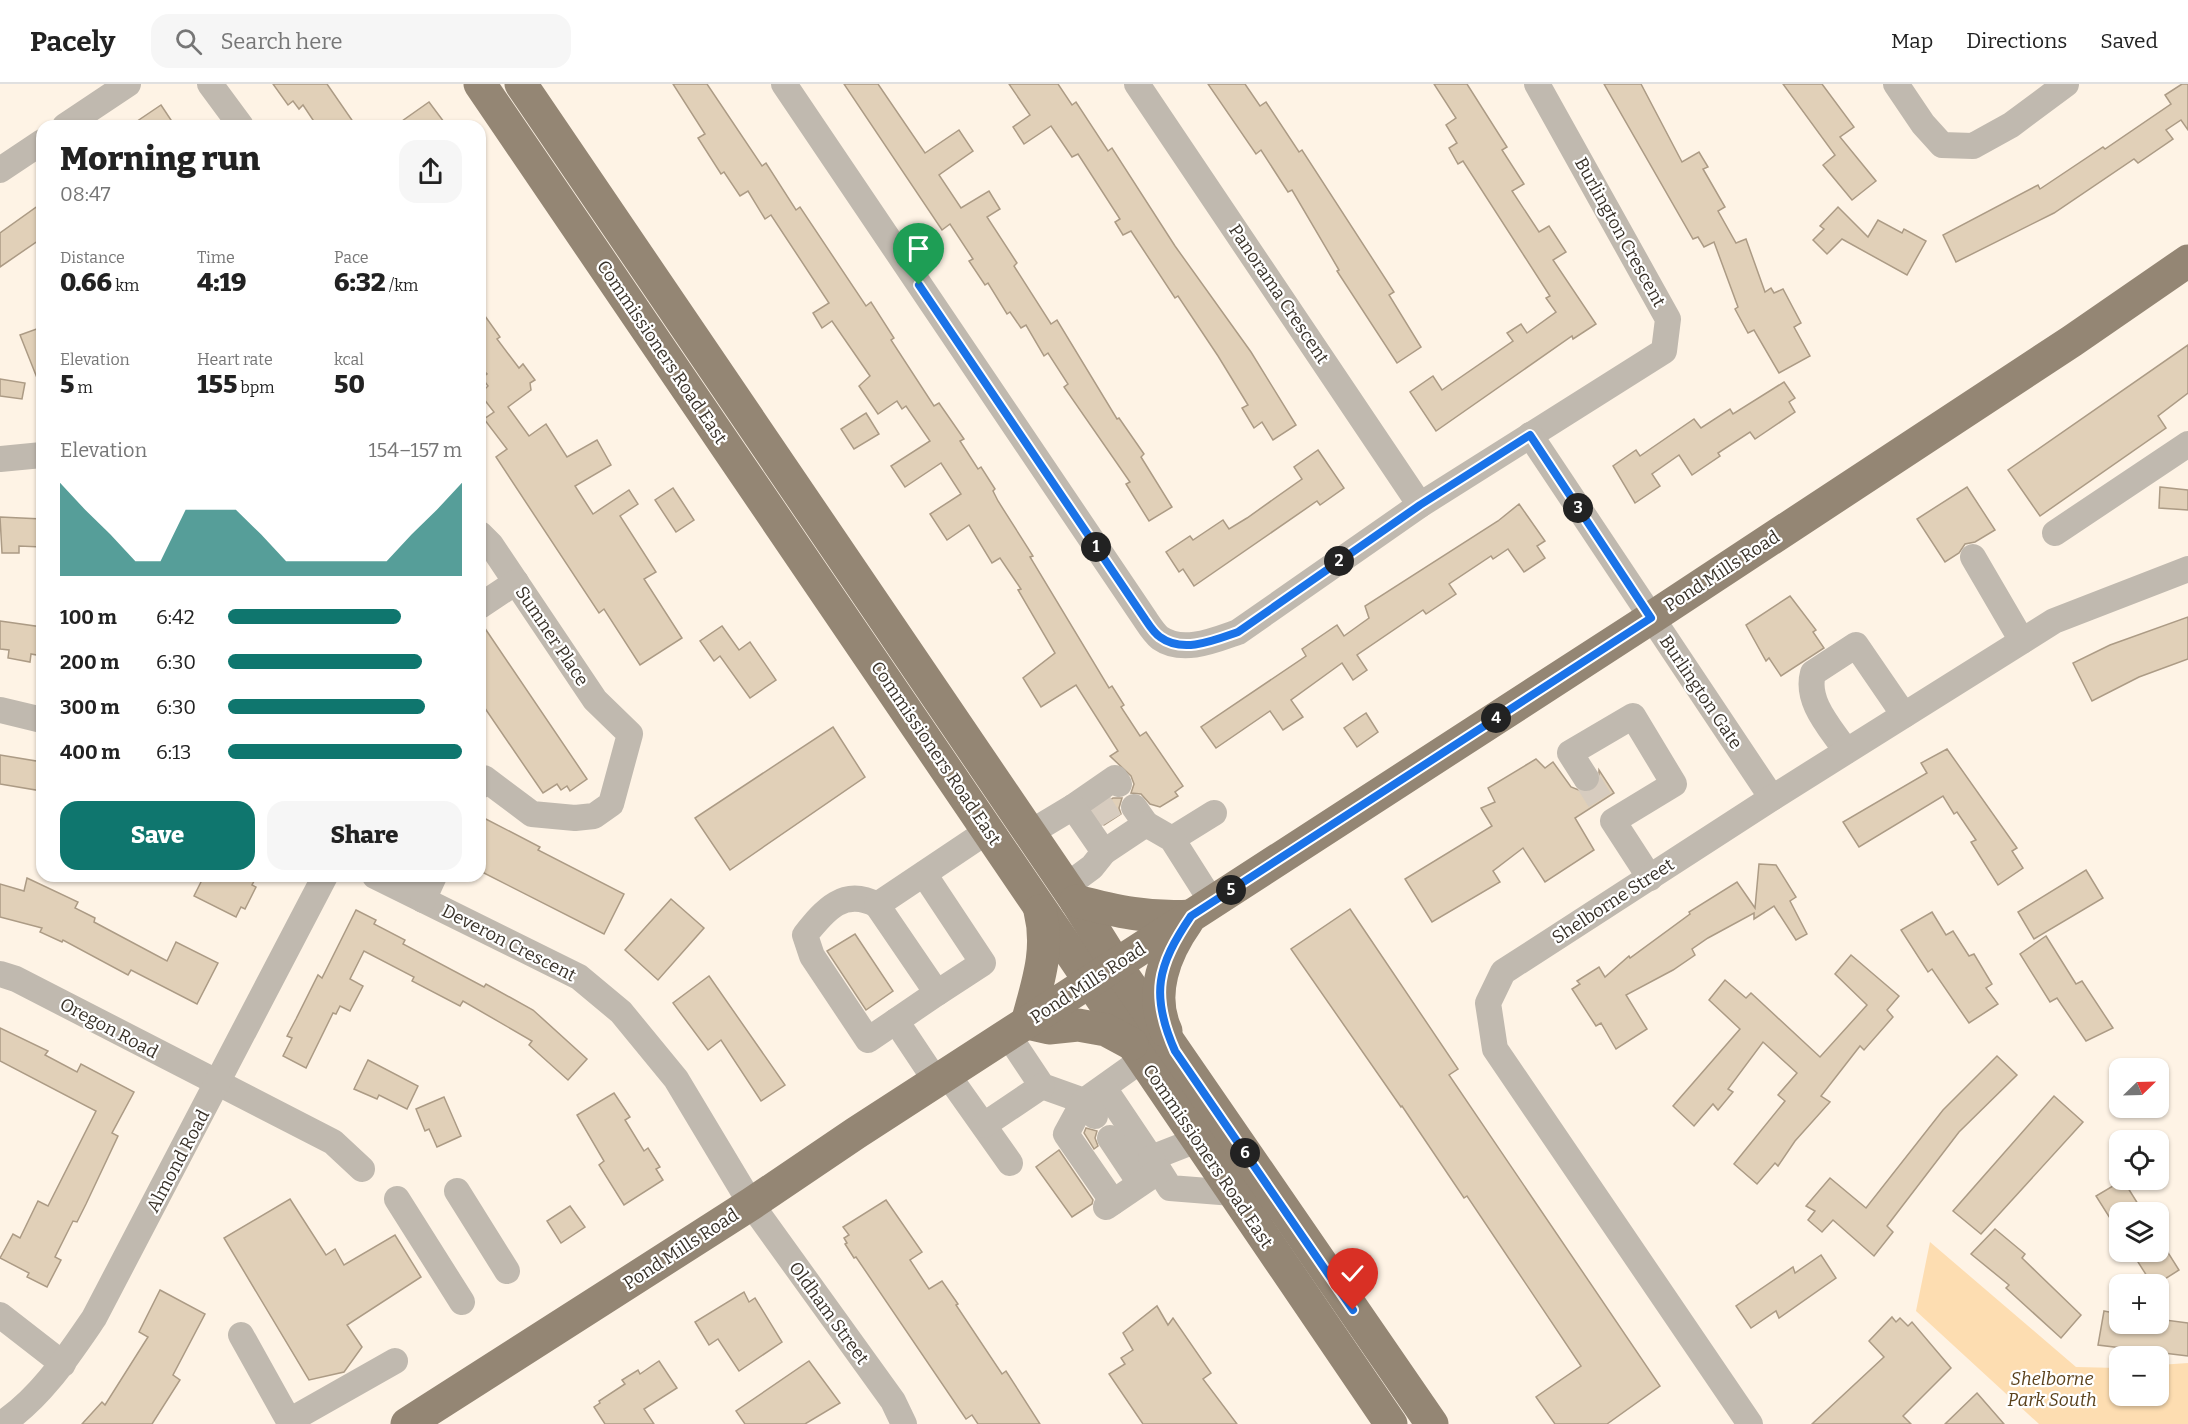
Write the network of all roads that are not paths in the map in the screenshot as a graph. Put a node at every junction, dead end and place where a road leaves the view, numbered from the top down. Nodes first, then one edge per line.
1 (128, 84) edge
2 (210, 84) edge
3 (480, 84) edge
4 (521, 84) edge
5 (784, 84) edge
6 (1137, 84) edge
7 (1537, 84) edge
8 (1896, 84) edge
9 (2066, 84) edge
10 (74, 120) edge
11 (237, 120) edge
12 (36, 146) edge
13 (0, 170) edge
14 (2188, 261) edge
15 (1530, 435) junction
16 (2188, 444) edge
17 (36, 456) edge
18 (0, 459) edge
19 (1420, 505) junction
20 (2055, 533) dead end
21 (486, 542) edge
22 (1973, 557) dead end
23 (2188, 569) edge
24 (516, 582) junction
25 (486, 602) edge
26 (1651, 618) junction
27 (2022, 640) junction
28 (0, 710) edge
29 (1904, 715) junction
30 (36, 719) edge
31 (1846, 751) junction
32 (1586, 778) tunnel mouth
33 (486, 780) edge
34 (1119, 784) dead end
35 (1772, 798) junction
36 (1214, 813) dead end
37 (1100, 819) junction
38 (989, 830) junction
39 (1028, 834) junction
40 (1172, 839) junction
41 (924, 874) junction
42 (1650, 878) junction
43 (322, 882) edge
44 (387, 882) edge
45 (431, 882) edge
46 (1059, 896) junction
47 (423, 900) junction
48 (877, 905) junction
49 (1202, 909) junction
50 (1103, 973) junction
51 (0, 974) edge
52 (937, 993) junction
53 (896, 1021) junction
54 (1017, 1029) junction
55 (1175, 1051) junction
56 (1137, 1052) junction
57 (942, 1077) junction
58 (218, 1084) junction
59 (1042, 1086) junction
60 (1094, 1101) junction
61 (984, 1125) junction
62 (1110, 1138) dead end
63 (1197, 1140) junction
64 (1010, 1163) dead end
65 (363, 1169) dead end
66 (1150, 1171) junction
67 (457, 1191) dead end
68 (1233, 1192) junction
69 (397, 1199) dead end
70 (751, 1204) junction
71 (507, 1271) dead end
72 (462, 1302) dead end
73 (0, 1315) edge
74 (241, 1335) dead end
75 (395, 1361) dead end
76 (63, 1364) junction
77 (411, 1423) edge
78 (1, 1424) edge
79 (904, 1424) edge
80 (1391, 1424) edge
81 (1432, 1424) edge
82 (1750, 1424) edge

1 - 10 street
2 - 11 street
3 - 38 main road, Commissioners Road East
4 - 39 main road, Commissioners Road East
5 - 19 street, Burlington Crescent
6 - 19 street, Panorama Crescent
7 - 15 street, Burlington Crescent
8 - 9 street
12 - 13 street
14 - 26 main road, Pond Mills Road
15 - 19 street, Burlington Crescent
15 - 26 street, Burlington Gate
16 - 20 street
17 - 18 street
21 - 24 street, Sumner Place
22 - 27 street
23 - 27 street, Shelborne Street
24 - 25 street
24 - 33 street, Sumner Place
26 - 35 street, Burlington Gate
26 - 49 main road, Pond Mills Road
27 - 29 street, Shelborne Street
28 - 30 street
29 - 31 street, Shelborne Street
29 - 31 street
31 - 35 street, Shelborne Street
32 - 42 street
34 - 37 street
35 - 42 street, Shelborne Street
36 - 40 street
37 - 39 street
37 - 40 street
37 - 46 street
38 - 41 street
38 - 46 main road, Commissioners Road East
39 - 46 main road, Commissioners Road East
40 - 49 street
41 - 48 street
41 - 52 street
42 - 82 street, Shelborne Street
43 - 58 street, Almond Road
44 - 47 street, Deveron Crescent
45 - 47 street
46 - 49 main road
46 - 50 main road, Commissioners Road East
46 - 54 main road
47 - 70 street, Deveron Crescent
48 - 52 street
48 - 53 street
49 - 50 main road, Pond Mills Road
49 - 55 main road
50 - 54 main road, Pond Mills Road
50 - 55 main road, Commissioners Road East
50 - 56 main road, Commissioners Road East
51 - 58 street, Oregon Road
52 - 53 street
53 - 57 street
54 - 56 main road
54 - 57 main road, Pond Mills Road
54 - 59 street
55 - 81 main road, Commissioners Road East
56 - 60 street
56 - 63 main road, Commissioners Road East
57 - 61 street
57 - 70 main road, Pond Mills Road
58 - 65 street, Oregon Road
58 - 76 street, Almond Road
59 - 60 street
59 - 61 street
60 - 66 street
60 - 66 street
61 - 64 street
62 - 66 street
63 - 66 street
63 - 68 main road, Commissioners Road East
66 - 68 street
67 - 71 street
68 - 80 main road, Commissioners Road East
69 - 72 street
70 - 77 main road, Pond Mills Road
70 - 79 street, Oldham Street
73 - 76 street
74 - 75 street
76 - 78 street, Almond Road

